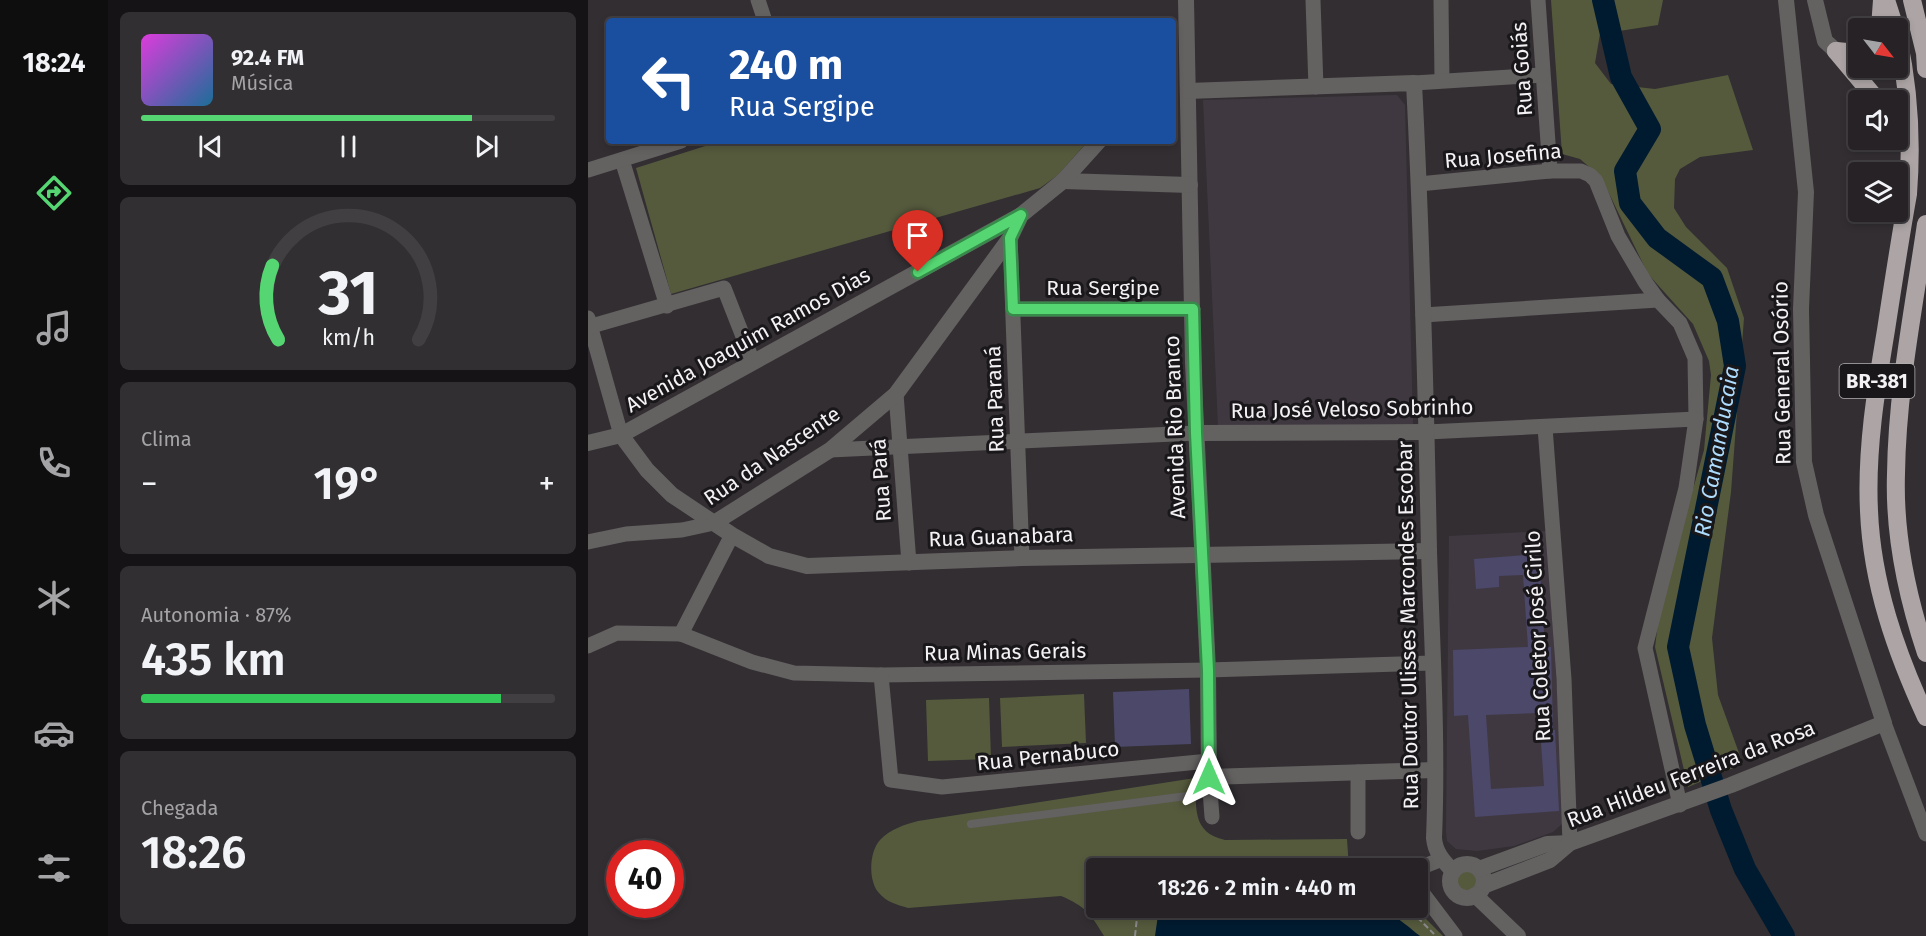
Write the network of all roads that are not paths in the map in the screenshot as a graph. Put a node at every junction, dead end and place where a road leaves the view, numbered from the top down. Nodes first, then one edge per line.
1 (758, 0) edge
2 (1186, 0) edge
3 (1313, 0) edge
4 (1441, 0) edge
5 (1538, 0) edge
6 (1786, 0) edge
7 (1815, 0) edge
8 (1884, 0) edge
9 (1918, 6) edge
10 (764, 18) edge
11 (1881, 18) edge
12 (1891, 18) edge
13 (1836, 51) junction
14 (1848, 52) edge
15 (1180, 64) edge
16 (1926, 69) edge
17 (1542, 75) junction
18 (1905, 78) edge
19 (1442, 80) junction
20 (1414, 83) junction
21 (1316, 87) junction
22 (1869, 90) edge
23 (1188, 91) junction
24 (672, 144) edge
25 (1096, 144) edge
26 (622, 160) junction
27 (588, 170) edge
28 (1551, 171) junction
29 (1063, 181) junction
30 (1419, 184) junction
31 (1190, 185) junction
32 (1908, 194) edge
33 (1021, 215) junction
34 (1903, 222) edge
35 (1926, 224) edge
36 (1010, 238) junction
37 (1658, 300) junction
38 (667, 306) junction
39 (1013, 309) junction
40 (1193, 309) junction
41 (1423, 315) junction
42 (589, 324) edge
43 (753, 362) junction
44 (896, 394) junction
45 (1696, 419) junction
46 (1545, 427) junction
47 (1427, 432) junction
48 (1196, 433) junction
49 (621, 435) junction
50 (1018, 441) junction
51 (588, 443) edge
52 (900, 445) junction
53 (830, 450) junction
54 (714, 523) junction
55 (732, 535) junction
56 (588, 542) edge
57 (1429, 552) junction
58 (1203, 554) junction
59 (1023, 558) junction
60 (909, 563) junction
61 (681, 634) junction
62 (588, 646) edge
63 (1926, 653) edge
64 (1432, 663) junction
65 (1208, 670) junction
66 (881, 675) junction
67 (1926, 717) edge
68 (1884, 723) junction
69 (1435, 770) junction
70 (1358, 772) junction
71 (1210, 777) junction
72 (1680, 805) junction
73 (1212, 816) dead end
74 (971, 824) dead end
75 (1358, 832) dead end
76 (1926, 834) edge
77 (1570, 843) junction
78 (1447, 865) junction
79 (1428, 867) edge
80 (1479, 869) junction
81 (1479, 891) junction
82 (1428, 900) edge
83 (1455, 936) edge
84 (1518, 936) edge

1 - 10 street
2 - 15 street, Avenida Rio Branco
3 - 21 street
4 - 19 street
5 - 17 street, Rua Goiás
6 - 68 street, Rua General Osório
7 - 13 street
8 - 11 highway
8 - 12 highway
9 - 16 highway
13 - 14 highway
13 - 22 highway
15 - 23 street, Avenida Rio Branco
17 - 19 street
17 - 28 street, Rua Goiás
18 - 32 highway, BR-381
19 - 20 street
20 - 21 street
20 - 30 street, Rua Doutor Ulisses Marcondes Escobar
21 - 23 street
23 - 31 street, Avenida Rio Branco
24 - 26 street
25 - 29 street, Rua da Nascente
26 - 27 street
26 - 38 street
28 - 30 street, Rua Josefina
28 - 37 street, Rua Josefina
29 - 31 street
29 - 33 street, Rua da Nascente
30 - 41 street, Rua Doutor Ulisses Marcondes Escobar
31 - 40 street, Avenida Rio Branco
33 - 36 street, Rua da Nascente
33 - 43 street, Avenida Joaquim Ramos Dias
34 - 67 highway, BR-381
35 - 63 highway, BR-381
36 - 39 street, Rua Paraná
36 - 44 street, Rua da Nascente
37 - 41 street
37 - 45 street
38 - 42 street
38 - 43 street
39 - 40 street, Rua Sergipe
39 - 50 street, Rua Paraná
40 - 48 street, Avenida Rio Branco
41 - 47 street, Rua Doutor Ulisses Marcondes Escobar
42 - 49 street
43 - 49 street, Avenida Joaquim Ramos Dias
44 - 52 street, Rua Pará
44 - 53 street, Rua da Nascente
45 - 46 street, Rua José Veloso Sobrinho
45 - 72 street
46 - 47 street, Rua José Veloso Sobrinho
46 - 77 street, Rua Coletor José Cirilo
47 - 48 street, Rua José Veloso Sobrinho
47 - 57 street, Rua Doutor Ulisses Marcondes Escobar
48 - 50 street, Rua José Veloso Sobrinho
48 - 58 street, Avenida Rio Branco
49 - 51 street, Avenida Joaquim Ramos Dias
49 - 54 street, Rua Guanabara
50 - 52 street, Rua José Veloso Sobrinho
50 - 59 street, Rua Paraná
52 - 53 street, Rua José Veloso Sobrinho
52 - 60 street, Rua Pará
53 - 54 street, Rua da Nascente
54 - 55 street, Rua Guanabara
54 - 56 street, Rua da Nascente
55 - 60 street, Rua Guanabara
55 - 61 street
57 - 58 street, Rua Guanabara
57 - 64 street, Rua Doutor Ulisses Marcondes Escobar
58 - 59 street, Rua Guanabara
58 - 65 street, Avenida Rio Branco
59 - 60 street, Rua Guanabara
61 - 62 street, Rua Minas Gerais
61 - 66 street, Rua Minas Gerais
64 - 65 street, Rua Minas Gerais
64 - 69 street, Rua Doutor Ulisses Marcondes Escobar
65 - 66 street, Rua Minas Gerais
65 - 71 street, Avenida Rio Branco
66 - 71 street, Rua Pernabuco
68 - 72 street, Rua Hildeu Ferreira da Rosa
68 - 76 street, Rua General Osório
69 - 70 street
69 - 78 street, Rua Doutor Ulisses Marcondes Escobar
70 - 71 street
70 - 75 street
71 - 73 street, Avenida Rio Branco
71 - 74 lane
72 - 77 street, Rua Hildeu Ferreira da Rosa
77 - 80 street
77 - 81 street, Rua Hildeu Ferreira da Rosa
78 - 79 street
78 - 80 street
78 - 81 street, Rua Doutor Ulisses Marcondes Escobar
80 - 81 street
81 - 84 street
82 - 83 street

